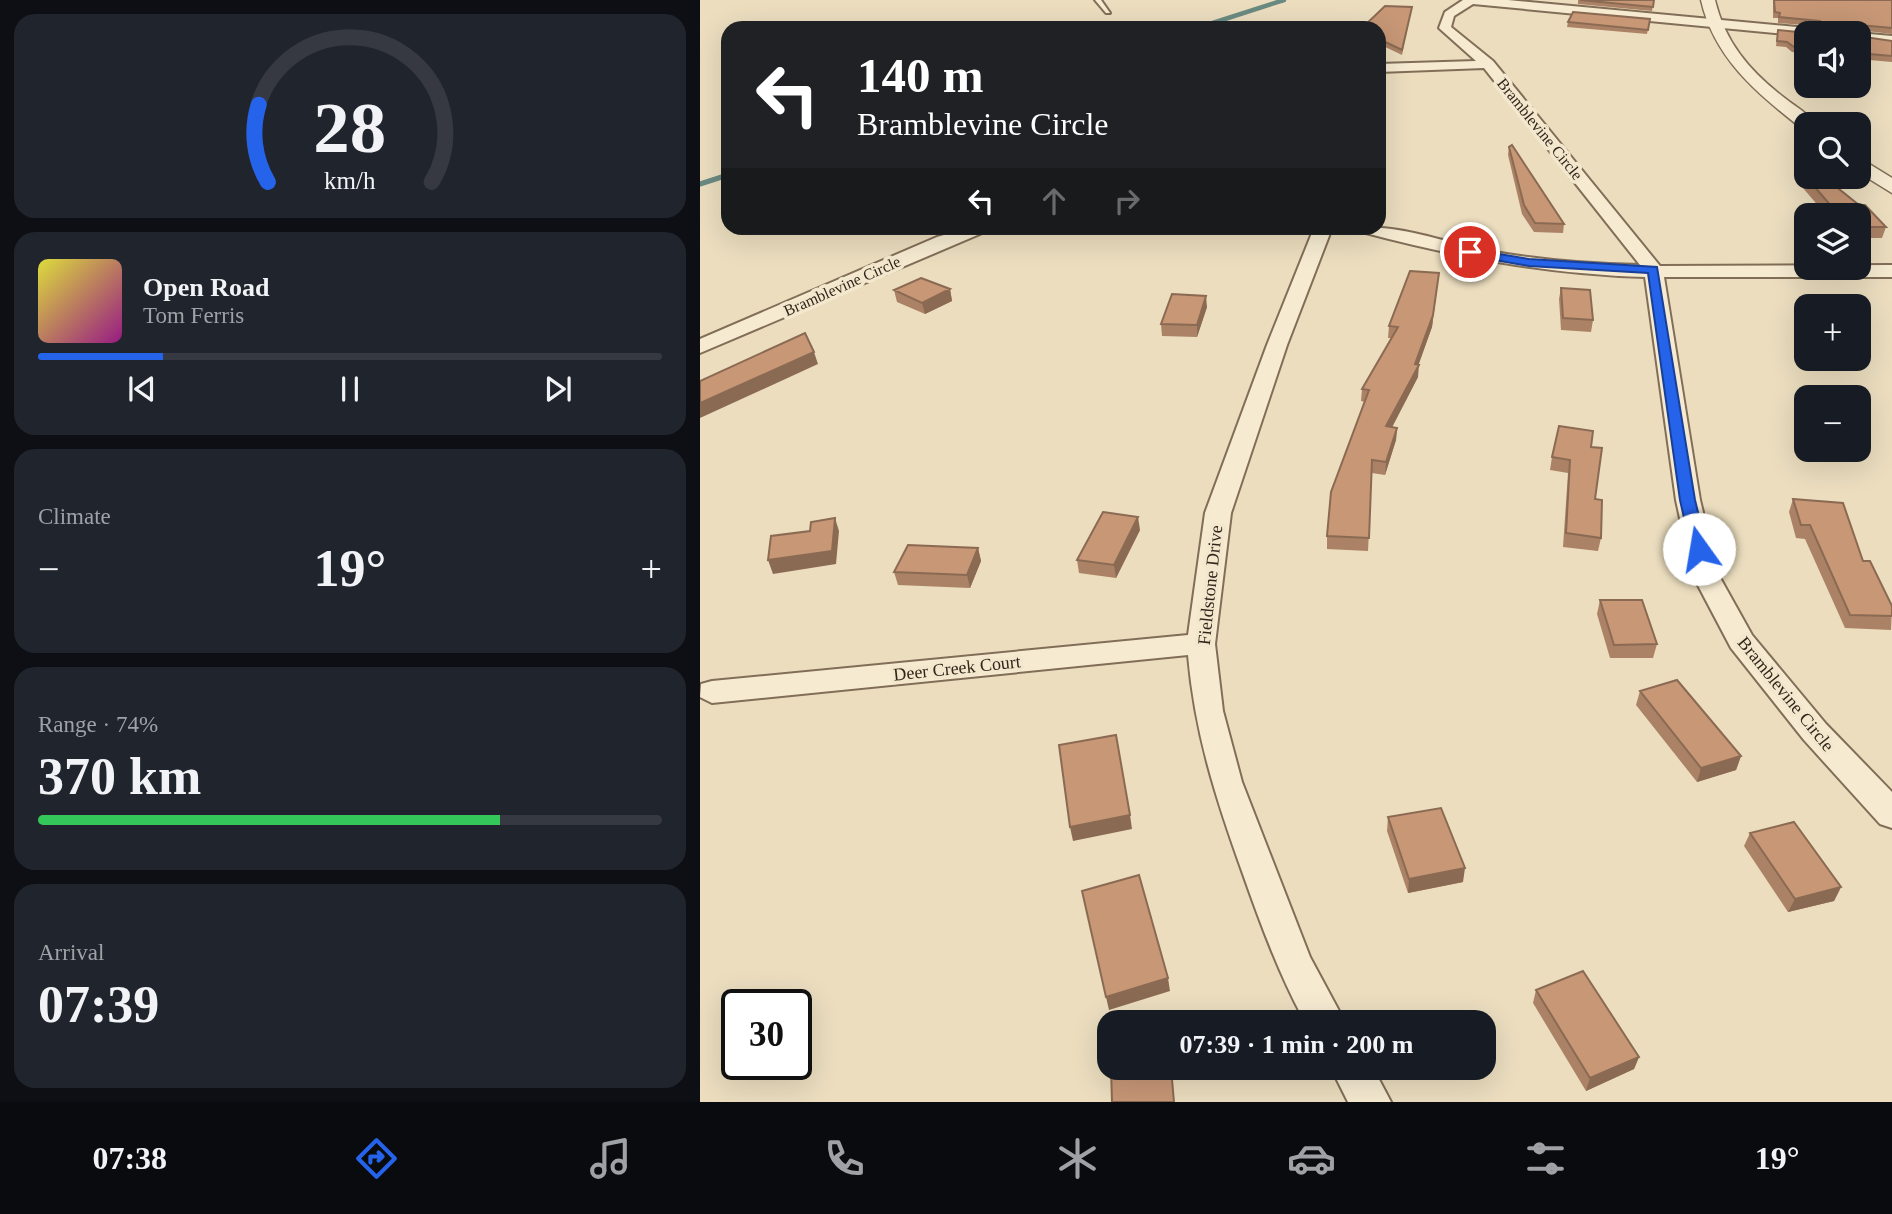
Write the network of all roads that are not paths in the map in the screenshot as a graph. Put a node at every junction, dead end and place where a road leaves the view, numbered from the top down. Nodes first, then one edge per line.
1 (1098, 0) edge
2 (1471, 0) edge
3 (1708, 0) edge
4 (1108, 12) dead end
5 (1711, 24) junction
6 (1794, 31) edge
7 (1871, 38) edge
8 (1892, 40) edge
9 (1488, 64) junction
10 (1386, 68) edge
11 (1794, 113) edge
12 (1871, 172) edge
13 (1892, 187) edge
14 (1386, 232) edge
15 (962, 235) edge
16 (1320, 235) edge
17 (1653, 270) junction
18 (1892, 271) edge
19 (700, 347) edge
20 (1201, 644) junction
21 (712, 692) dead end
22 (1892, 814) edge
23 (1319, 1010) edge
24 (1357, 1080) edge
25 (1370, 1102) edge

1 - 4 lane
2 - 5 street
2 - 9 street, Bramblevine Circle
3 - 5 street
5 - 6 street
5 - 11 street
7 - 8 street
9 - 10 street
9 - 17 street, Bramblevine Circle
12 - 13 street
14 - 17 street
15 - 19 street, Bramblevine Circle
16 - 20 street, Fieldstone Drive
17 - 18 street
17 - 22 street, Bramblevine Circle
20 - 21 street, Deer Creek Court
20 - 23 street, Fieldstone Drive
24 - 25 street

